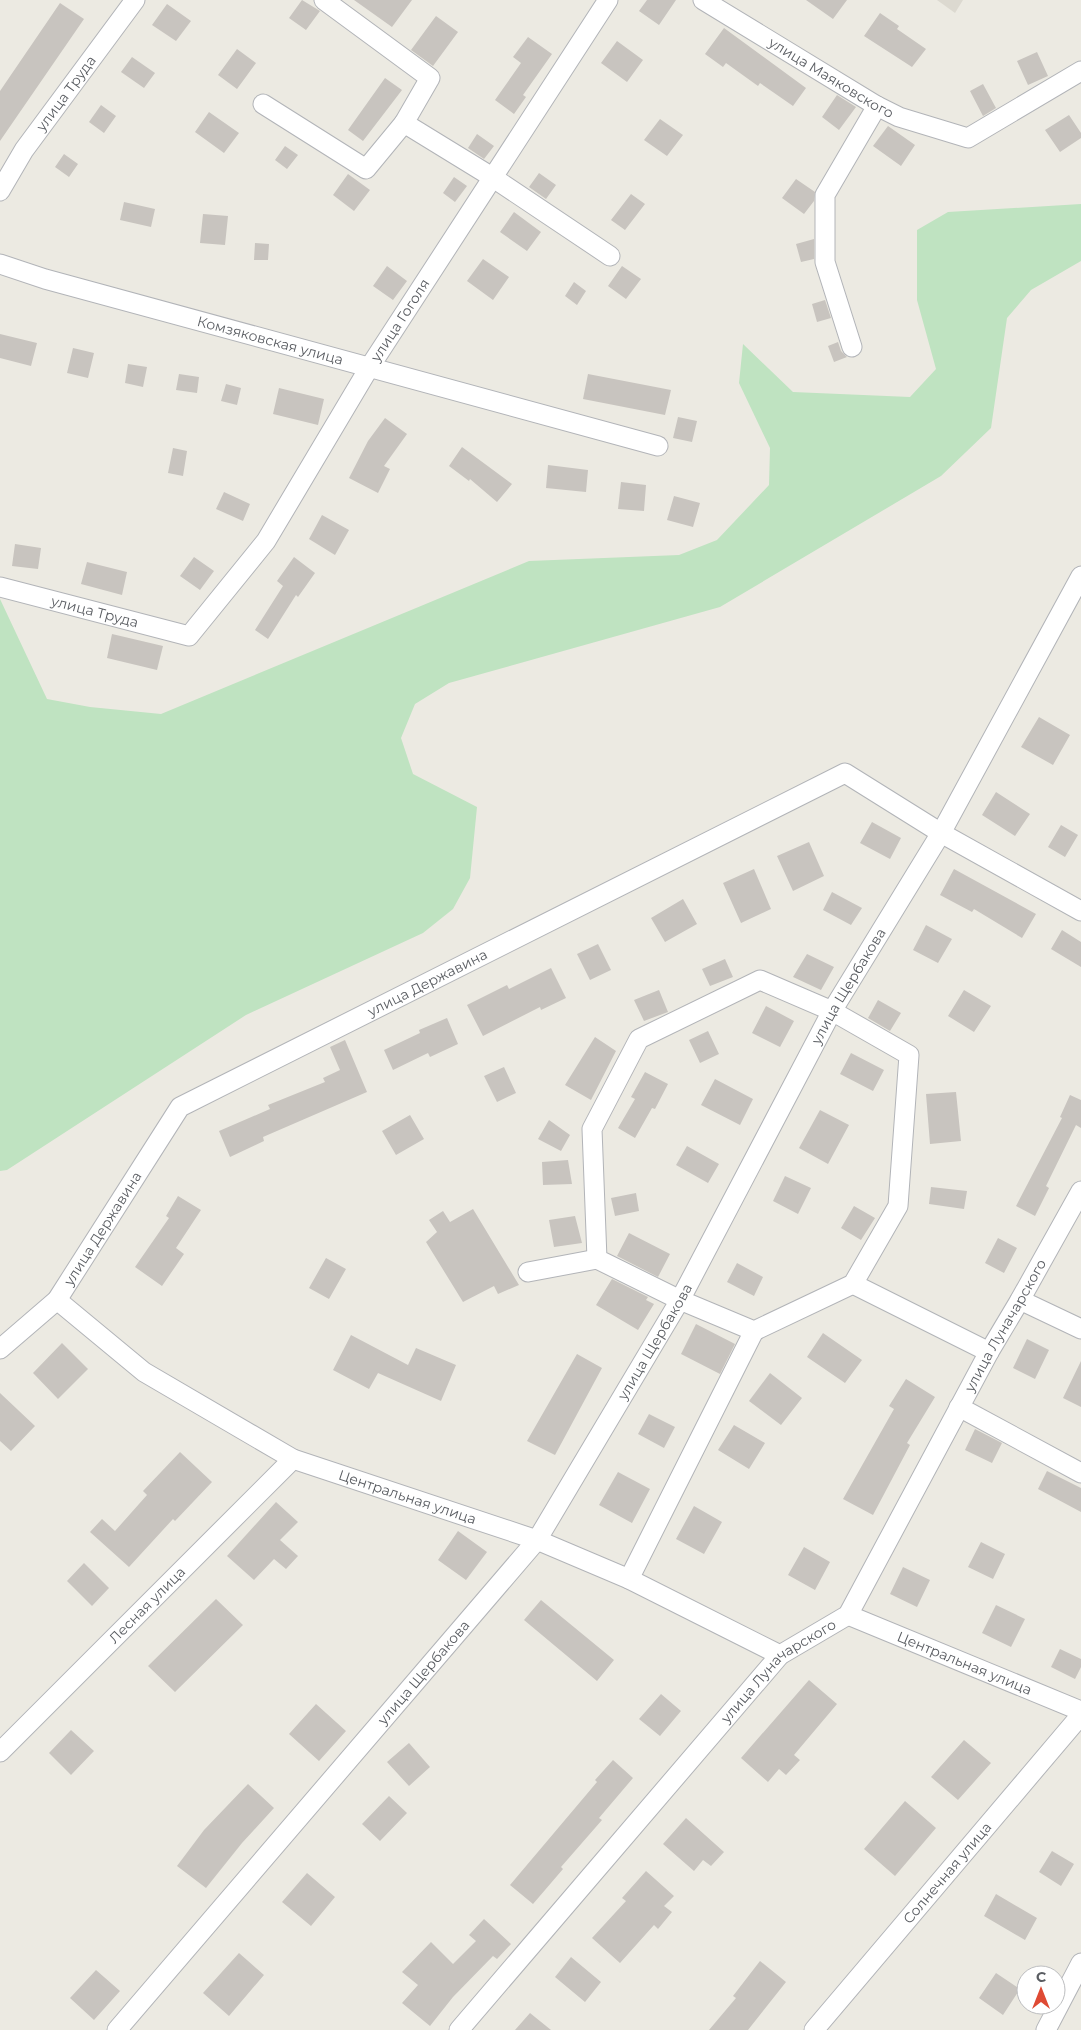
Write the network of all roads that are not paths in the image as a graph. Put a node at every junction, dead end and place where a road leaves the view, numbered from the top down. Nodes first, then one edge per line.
1 (135, 0) edge
2 (324, 0) edge
3 (608, 0) edge
4 (703, 0) edge
5 (1081, 71) edge
6 (263, 104) dead end
7 (877, 106) junction
8 (404, 124) junction
9 (492, 177) junction
10 (0, 191) edge
11 (610, 256) dead end
12 (0, 264) edge
13 (852, 346) dead end
14 (369, 368) junction
15 (658, 446) dead end
16 (1081, 578) edge
17 (0, 587) edge
18 (189, 636) joint
19 (941, 833) junction
20 (1081, 911) edge
21 (832, 1011) junction
22 (1081, 1191) edge
23 (597, 1259) junction
24 (528, 1272) dead end
25 (853, 1284) junction
26 (56, 1300) junction
27 (680, 1300) junction
28 (1020, 1300) junction
29 (1081, 1329) edge
30 (754, 1331) junction
31 (0, 1349) edge
32 (989, 1352) junction
33 (959, 1407) junction
34 (293, 1459) junction
35 (1081, 1473) edge
36 (537, 1540) junction
37 (629, 1579) junction
38 (848, 1615) junction
39 (780, 1655) junction
40 (1081, 1711) edge
41 (1081, 1715) edge
42 (0, 1752) edge
43 (1081, 1963) edge
44 (117, 2030) edge
45 (459, 2030) edge
46 (814, 2030) edge
47 (1046, 2030) edge

1 - 10 street, улица Труда
2 - 8 street
3 - 9 street, улица Гоголя
4 - 7 street, улица Маяковского
5 - 7 street, улица Маяковского
6 - 8 street
7 - 13 street
8 - 9 street
9 - 11 street
9 - 14 street, улица Гоголя
12 - 14 street, Комзяковская улица
14 - 15 street, Комзяковская улица
14 - 18 street, улица Гоголя
16 - 19 street, улица Щербакова
17 - 18 street, улица Труда
19 - 20 street
19 - 21 street, улица Щербакова
19 - 26 street, улица Державина
21 - 23 street
21 - 25 street
21 - 27 street, улица Щербакова
22 - 28 street, улица Луначарского
23 - 24 street
23 - 27 street
25 - 30 street
25 - 32 street
26 - 31 street, улица Державина
26 - 34 street, Центральная улица
27 - 30 street
27 - 36 street, улица Щербакова
28 - 29 street
28 - 32 street, улица Луначарского
30 - 37 street
32 - 33 street, улица Луначарского
33 - 35 street
33 - 38 street, улица Луначарского
34 - 36 street, Центральная улица
34 - 42 street, Лесная улица
36 - 37 street, Центральная улица
36 - 44 street, улица Щербакова
37 - 39 street, Центральная улица
38 - 39 street, улица Луначарского
38 - 40 street, Центральная улица
39 - 45 street, улица Луначарского
41 - 46 street, Солнечная улица
43 - 47 street

